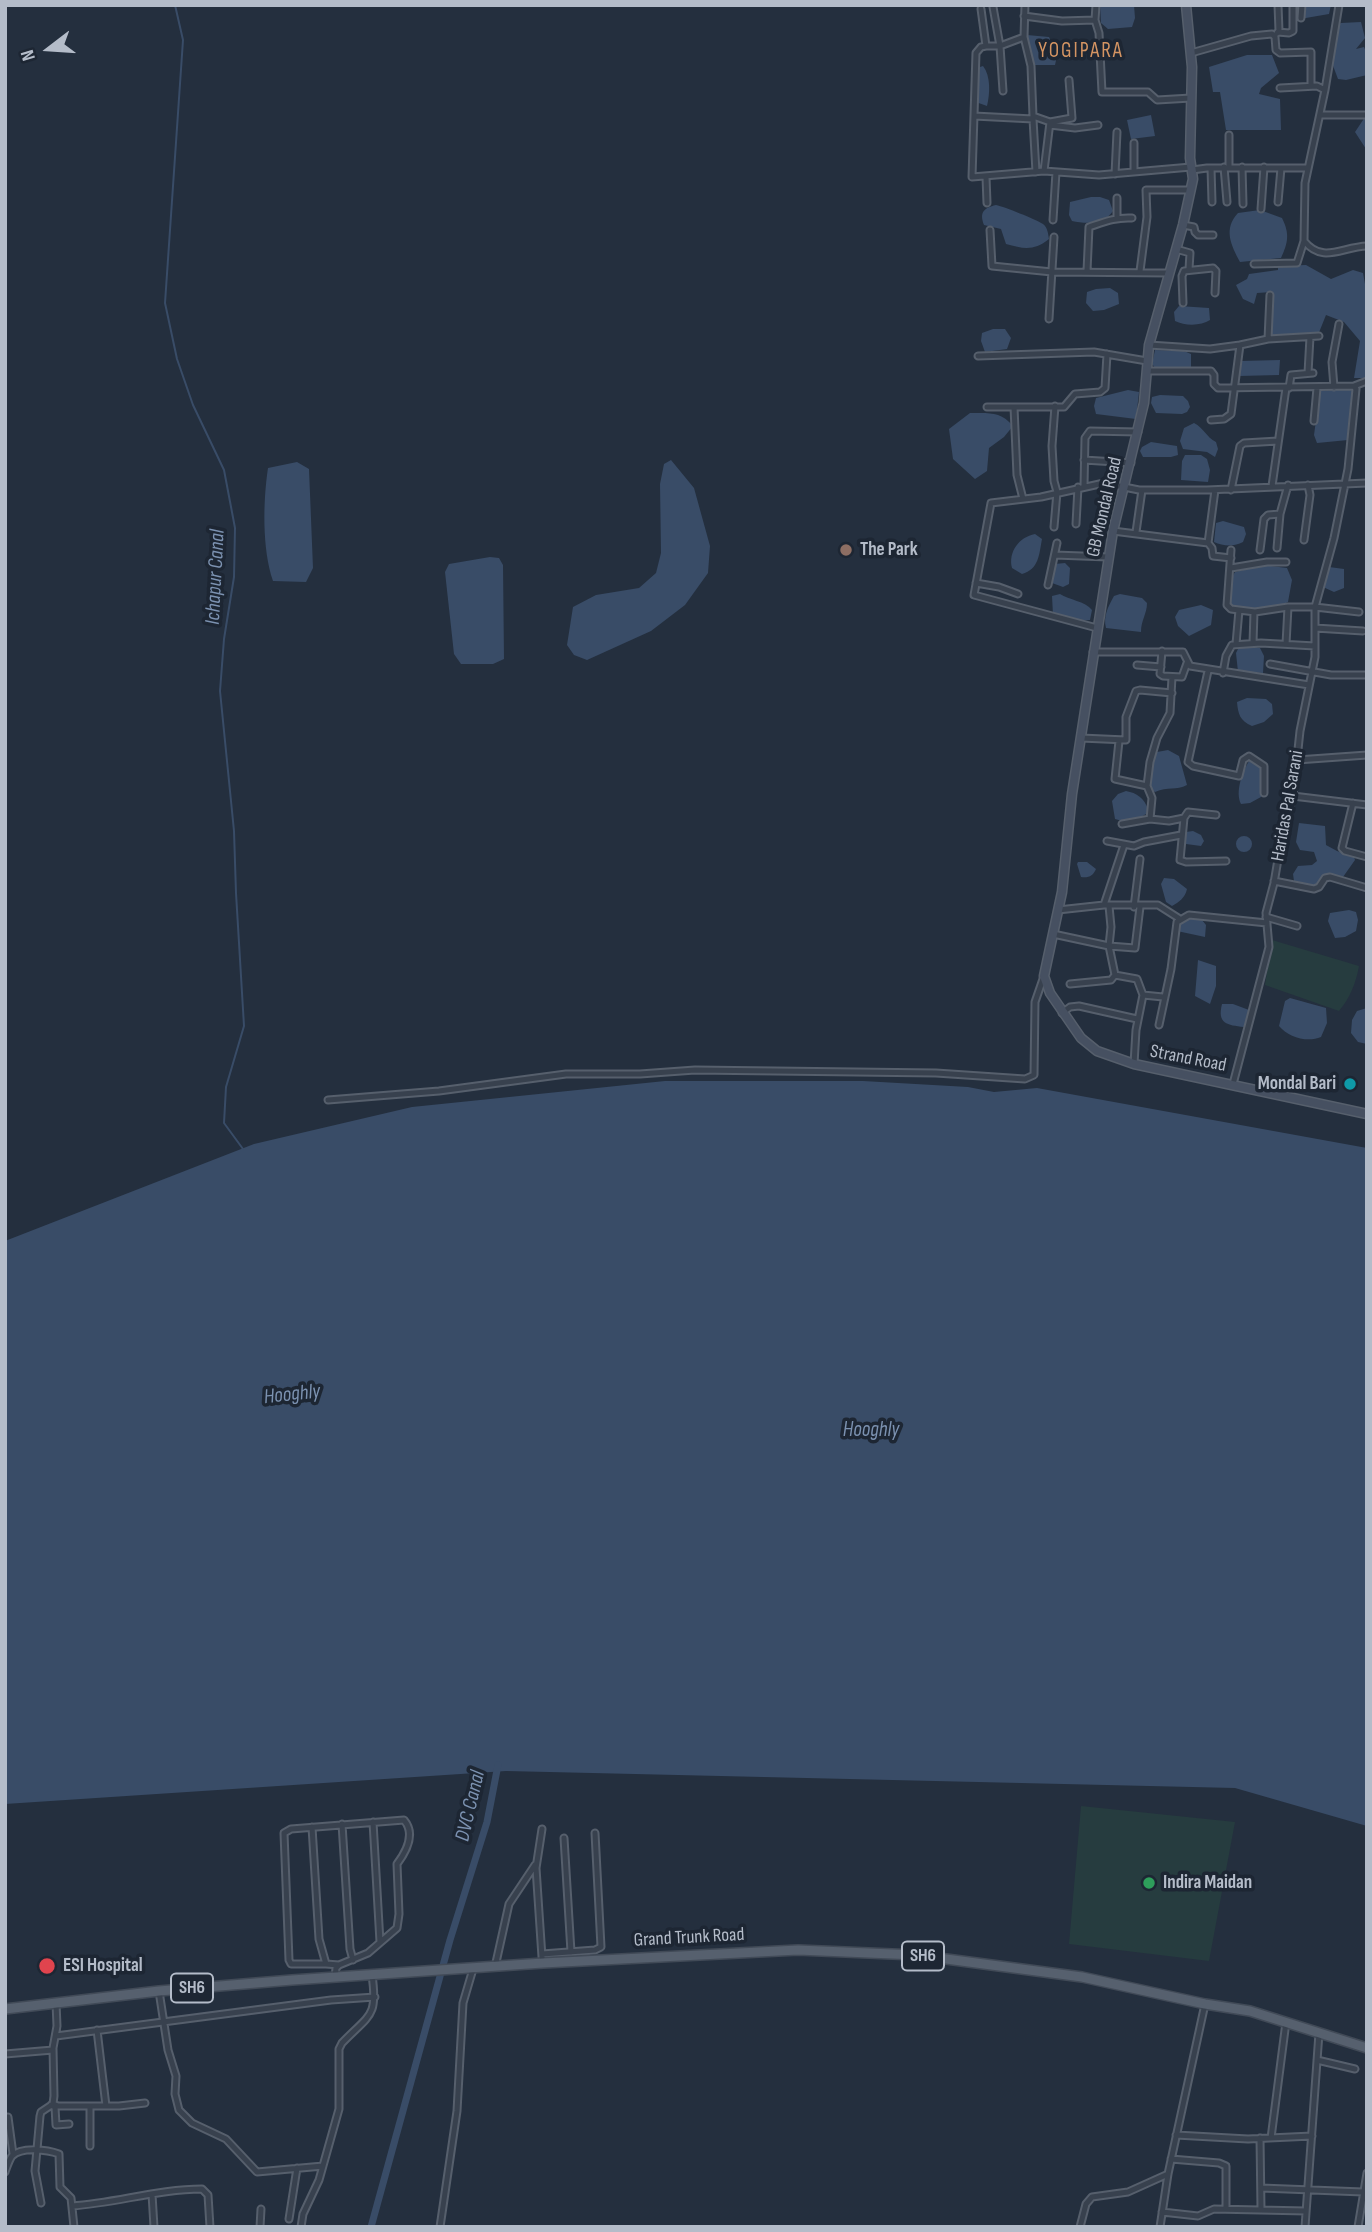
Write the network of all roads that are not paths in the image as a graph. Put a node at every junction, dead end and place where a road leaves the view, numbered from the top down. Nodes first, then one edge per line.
1 (1024, 5) edge
2 (1096, 5) edge
3 (1186, 5) edge
4 (1278, 5) edge
5 (1293, 5) edge
6 (1302, 5) edge
7 (1339, 5) edge
8 (993, 7) dead end
9 (981, 9) dead end
10 (1024, 16) junction
11 (1301, 18) dead end
12 (1095, 20) junction
13 (1276, 33) junction
14 (1024, 37) junction
15 (986, 46) junction
16 (1000, 47) junction
17 (1191, 53) junction
18 (1069, 80) dead end
19 (1311, 86) junction
20 (1280, 88) dead end
21 (1325, 90) junction
22 (1003, 91) dead end
23 (1191, 98) junction
24 (1321, 115) junction
25 (1367, 115) edge
26 (974, 116) junction
27 (1033, 118) junction
28 (1050, 124) junction
29 (1098, 125) dead end
30 (1117, 132) dead end
31 (1228, 135) dead end
32 (1134, 143) dead end
33 (1211, 167) junction
34 (1226, 167) junction
35 (1242, 167) junction
36 (1264, 167) junction
37 (1281, 167) junction
38 (1191, 168) junction
39 (1308, 168) junction
40 (1044, 171) junction
41 (1036, 172) junction
42 (1056, 172) junction
43 (1134, 172) junction
44 (1115, 173) junction
45 (986, 177) junction
46 (1191, 191) junction
47 (1117, 198) dead end
48 (1212, 202) dead end
49 (1227, 202) dead end
50 (1278, 202) dead end
51 (987, 203) dead end
52 (1243, 204) dead end
53 (1261, 209) dead end
54 (1117, 217) junction
55 (1132, 218) dead end
56 (1054, 220) dead end
57 (1183, 225) junction
58 (990, 230) dead end
59 (1213, 235) dead end
60 (1054, 237) dead end
61 (1304, 241) junction
62 (1367, 246) edge
63 (1176, 249) junction
64 (1254, 264) dead end
65 (1189, 269) junction
66 (1087, 271) junction
67 (1140, 271) junction
68 (1052, 272) junction
69 (1169, 273) junction
70 (1215, 293) dead end
71 (1270, 295) dead end
72 (1183, 303) dead end
73 (1049, 319) dead end
74 (1339, 324) dead end
75 (1319, 336) dead end
76 (1310, 337) junction
77 (1268, 339) junction
78 (1149, 345) junction
79 (1240, 345) junction
80 (1108, 354) junction
81 (978, 356) dead end
82 (1147, 361) junction
83 (1148, 371) junction
84 (1367, 382) edge
85 (1354, 386) junction
86 (1334, 387) junction
87 (1287, 388) junction
88 (1317, 388) junction
89 (1234, 389) junction
90 (1055, 406) junction
91 (987, 407) dead end
92 (1014, 407) junction
93 (1211, 420) dead end
94 (1314, 421) dead end
95 (1138, 432) junction
96 (1278, 441) junction
97 (1084, 460) junction
98 (1131, 463) junction
99 (1367, 483) edge
100 (1272, 485) junction
101 (1288, 485) junction
102 (1308, 485) junction
103 (1344, 485) junction
104 (1081, 487) junction
105 (1124, 488) junction
106 (1142, 490) junction
107 (1215, 490) junction
108 (1231, 490) junction
109 (1058, 492) junction
110 (1023, 499) junction
111 (1280, 514) junction
112 (1076, 524) dead end
113 (1054, 527) dead end
114 (1113, 531) junction
115 (1136, 532) junction
116 (1304, 540) dead end
117 (1057, 543) dead end
118 (1208, 543) junction
119 (1277, 548) dead end
120 (1231, 550) dead end
121 (1260, 550) dead end
122 (1055, 555) junction
123 (1108, 557) junction
124 (1231, 558) junction
125 (1286, 562) dead end
126 (1231, 568) junction
127 (976, 583) junction
128 (1048, 585) dead end
129 (1018, 594) dead end
130 (1288, 607) junction
131 (1315, 607) junction
132 (1239, 610) junction
133 (1254, 612) junction
134 (1359, 612) dead end
135 (1097, 628) junction
136 (1315, 628) junction
137 (1363, 631) dead end
138 (1253, 643) junction
139 (1236, 644) junction
140 (1286, 644) junction
141 (1315, 646) junction
142 (1161, 650) junction
143 (1093, 652) junction
144 (1187, 663) junction
145 (1270, 663) dead end
146 (1138, 665) dead end
147 (1161, 667) junction
148 (1312, 670) junction
149 (1208, 671) junction
150 (1223, 673) junction
151 (1367, 675) edge
152 (1172, 677) junction
153 (1309, 685) junction
154 (1172, 693) junction
155 (1081, 738) junction
156 (1119, 741) junction
157 (1367, 755) edge
158 (1297, 760) junction
159 (1147, 786) junction
160 (1264, 793) dead end
161 (1293, 796) junction
162 (1367, 799) edge
163 (1353, 803) junction
164 (1366, 805) edge
165 (1216, 815) dead end
166 (1184, 818) junction
167 (1150, 819) junction
168 (1122, 824) dead end
169 (1181, 835) junction
170 (1107, 841) dead end
171 (1124, 845) junction
172 (1367, 856) edge
173 (1140, 859) dead end
174 (1226, 861) dead end
175 (1274, 881) junction
176 (1367, 888) edge
177 (1107, 906) junction
178 (1137, 907) junction
179 (1058, 910) junction
180 (1180, 919) junction
181 (1267, 920) junction
182 (1297, 926) dead end
183 (1052, 934) junction
184 (1109, 946) junction
185 (1115, 975) junction
186 (1044, 976) junction
187 (1070, 984) dead end
188 (1143, 995) junction
189 (1163, 997) junction
190 (1062, 1013) junction
191 (1137, 1019) junction
192 (1159, 1025) dead end
193 (1134, 1065) junction
194 (1233, 1084) junction
195 (328, 1100) dead end
196 (1367, 1114) edge
197 (373, 1822) junction
198 (342, 1824) junction
199 (312, 1827) junction
200 (541, 1829) dead end
201 (595, 1833) dead end
202 (564, 1838) dead end
203 (537, 1863) junction
204 (380, 1942) junction
205 (571, 1952) junction
206 (542, 1959) junction
207 (353, 1960) junction
208 (326, 1964) junction
209 (339, 1965) junction
210 (495, 1967) junction
211 (471, 1969) junction
212 (375, 1975) junction
213 (335, 1978) junction
214 (159, 1991) junction
215 (375, 1997) junction
216 (55, 2003) junction
217 (1205, 2004) junction
218 (5, 2010) edge
219 (163, 2021) junction
220 (1286, 2022) junction
221 (97, 2030) junction
222 (1319, 2033) junction
223 (56, 2036) junction
224 (1367, 2048) edge
225 (53, 2050) junction
226 (5, 2053) edge
227 (1317, 2060) junction
228 (1355, 2069) dead end
229 (145, 2103) dead end
230 (52, 2105) junction
231 (90, 2106) junction
232 (106, 2106) junction
233 (8, 2117) dead end
234 (69, 2124) dead end
235 (1176, 2135) junction
236 (1312, 2136) junction
237 (1260, 2138) junction
238 (1271, 2138) junction
239 (90, 2146) dead end
240 (37, 2150) junction
241 (13, 2154) junction
242 (1171, 2159) junction
243 (323, 2166) junction
244 (297, 2168) junction
245 (5, 2172) edge
246 (1367, 2173) edge
247 (1168, 2174) junction
248 (1262, 2188) junction
249 (1308, 2190) junction
250 (1363, 2192) junction
251 (152, 2194) junction
252 (41, 2203) dead end
253 (72, 2206) junction
254 (261, 2209) dead end
255 (1226, 2209) junction
256 (1261, 2209) junction
257 (1306, 2211) junction
258 (1162, 2212) junction
259 (289, 2219) dead end
260 (74, 2227) edge
261 (155, 2227) edge
262 (209, 2227) edge
263 (260, 2227) edge
264 (301, 2227) edge
265 (440, 2227) edge
266 (1080, 2227) edge
267 (1160, 2227) edge
268 (1304, 2227) edge
269 (1359, 2227) edge

1 - 10 street
2 - 12 street
3 - 17 street, GB Mondal Road
4 - 13 street
5 - 13 street
6 - 11 street
7 - 21 street
8 - 16 street
9 - 15 street
10 - 12 street
10 - 14 street
12 - 23 street
13 - 17 street
13 - 19 street
14 - 16 street
14 - 27 street
15 - 16 street
15 - 26 street
16 - 22 street
17 - 23 street, GB Mondal Road
18 - 28 street
19 - 20 street
19 - 21 street
21 - 24 street
23 - 38 street, GB Mondal Road
24 - 25 street
24 - 39 street
26 - 27 street
26 - 45 street
27 - 28 street
27 - 41 street
28 - 29 street
28 - 40 street
30 - 44 street
31 - 34 street
32 - 43 street
33 - 34 street
33 - 38 street
33 - 48 street
34 - 35 street
34 - 49 street
35 - 36 street
35 - 52 street
36 - 37 street
36 - 53 street
37 - 39 street
37 - 50 street
38 - 43 street
38 - 46 street, GB Mondal Road
39 - 61 street
40 - 41 street
40 - 42 street
41 - 45 street
42 - 44 street
42 - 56 street
43 - 44 street
45 - 51 street
46 - 57 street, GB Mondal Road
46 - 67 street
47 - 54 street
54 - 55 street
54 - 66 street
57 - 59 street
57 - 63 street, GB Mondal Road
58 - 68 street
60 - 68 street
61 - 62 street
61 - 64 street
63 - 65 street
63 - 69 street, GB Mondal Road
65 - 70 street
65 - 72 street
66 - 67 street
66 - 68 street
67 - 69 street
68 - 73 street
69 - 78 street, GB Mondal Road
71 - 77 street
74 - 86 street
75 - 76 street
76 - 77 street
76 - 87 street
77 - 79 street
78 - 79 street
78 - 82 street, GB Mondal Road
79 - 89 street
80 - 81 street
80 - 82 street
80 - 90 street
82 - 83 street, GB Mondal Road
83 - 89 street
83 - 95 street, GB Mondal Road
84 - 85 street
85 - 86 street
85 - 103 street, Haridas Pal Sarani
86 - 88 street
87 - 88 street
87 - 89 street
87 - 96 street
88 - 94 street
89 - 93 street
90 - 92 street
90 - 109 street
91 - 92 street
92 - 110 street
95 - 97 street
95 - 98 street, GB Mondal Road
96 - 100 street
96 - 108 street
97 - 98 street
97 - 104 street
98 - 105 street, GB Mondal Road
99 - 103 street
100 - 101 street
100 - 108 street
101 - 102 street
101 - 111 street
102 - 103 street
102 - 116 street
103 - 131 street, Haridas Pal Sarani
104 - 105 street
104 - 109 street
104 - 112 street
105 - 106 street
105 - 114 street, GB Mondal Road
106 - 107 street
106 - 115 street
107 - 108 street
107 - 118 street
109 - 110 street
109 - 113 street
110 - 127 street
111 - 119 street
111 - 121 street
114 - 115 street
114 - 123 street, GB Mondal Road
115 - 118 street
117 - 122 street
118 - 124 street
120 - 124 street
122 - 123 street
122 - 128 street
123 - 135 street, GB Mondal Road
124 - 126 street
125 - 126 street
126 - 132 street
127 - 129 street
127 - 135 street
130 - 131 street
130 - 133 street
130 - 140 street
131 - 134 street
131 - 136 street, Haridas Pal Sarani
132 - 133 street
132 - 139 street
133 - 138 street
135 - 143 street, GB Mondal Road
136 - 137 street
136 - 141 street, Haridas Pal Sarani
138 - 139 street
138 - 140 street
139 - 150 street
140 - 141 street
141 - 148 street, Haridas Pal Sarani
142 - 143 street
142 - 144 street
142 - 147 street
143 - 155 street, GB Mondal Road
144 - 149 street
144 - 152 street
145 - 148 street
146 - 147 street
147 - 152 street
148 - 151 street
148 - 153 street, Haridas Pal Sarani
149 - 150 street
149 - 160 street
150 - 153 street
152 - 154 street
153 - 158 street, Haridas Pal Sarani
154 - 156 street
154 - 159 street
155 - 156 street
155 - 179 street, GB Mondal Road
156 - 159 street
157 - 158 street
158 - 161 street, Haridas Pal Sarani
159 - 167 street
161 - 163 street
161 - 175 street, Haridas Pal Sarani
162 - 164 street
163 - 164 street
163 - 172 street
165 - 166 street
166 - 167 street
166 - 169 street
167 - 168 street
169 - 171 street
169 - 174 street
170 - 171 street
171 - 177 street
173 - 178 street
175 - 176 street
175 - 181 street, Haridas Pal Sarani
177 - 178 street
177 - 179 street
177 - 184 street
178 - 180 street
178 - 184 street
179 - 183 street, GB Mondal Road
180 - 181 street
180 - 189 street
181 - 182 street
181 - 194 street, Haridas Pal Sarani
183 - 184 street
183 - 186 street, GB Mondal Road
184 - 185 street
185 - 187 street
185 - 188 street
186 - 190 street
186 - 195 street
188 - 189 street
188 - 191 street
189 - 192 street
190 - 191 street
190 - 193 street, Strand Road
191 - 193 street
193 - 194 street, Strand Road
194 - 196 street, Strand Road
197 - 198 street
197 - 204 street
197 - 204 street
198 - 199 street
198 - 207 street
199 - 208 street
199 - 208 street
200 - 203 street
201 - 205 street
202 - 205 street
203 - 206 street
203 - 210 street
204 - 207 street
205 - 206 street
206 - 210 main road, Grand Trunk Road / SH6
206 - 217 main road, Grand Trunk Road / SH6
207 - 209 street
208 - 209 street
209 - 213 street
210 - 211 main road, Grand Trunk Road / SH6
211 - 212 main road, Grand Trunk Road / SH6
211 - 265 street
212 - 213 main road, Grand Trunk Road / SH6
212 - 215 street
213 - 214 main road, Grand Trunk Road / SH6
214 - 216 main road, Grand Trunk Road / SH6
214 - 219 street
215 - 219 street
215 - 243 street
216 - 218 main road, Grand Trunk Road / SH6
216 - 223 street
217 - 220 main road, Grand Trunk Road / SH6
217 - 235 street
219 - 221 street
219 - 244 street
220 - 222 main road, Grand Trunk Road / SH6
220 - 238 street
221 - 223 street
221 - 232 street
222 - 224 main road, Grand Trunk Road / SH6
222 - 227 street
223 - 225 street
225 - 226 street
225 - 230 street
227 - 228 street
227 - 236 street
229 - 232 street
230 - 231 street
230 - 234 street
230 - 240 street
231 - 232 street
231 - 239 street
233 - 241 street
235 - 237 street
235 - 242 street
236 - 238 street
236 - 249 street
237 - 238 street
237 - 248 street
240 - 241 street
240 - 252 street
240 - 253 street
241 - 245 street
242 - 247 street
242 - 255 street
243 - 244 street
243 - 264 street
244 - 259 street
246 - 250 street
247 - 258 street
247 - 266 street
248 - 249 street
248 - 256 street
249 - 250 street
249 - 257 street
250 - 269 street
251 - 253 street
251 - 261 street
251 - 262 street
253 - 260 street
254 - 263 street
255 - 256 street
255 - 258 street
256 - 257 street
257 - 268 street
258 - 267 street

